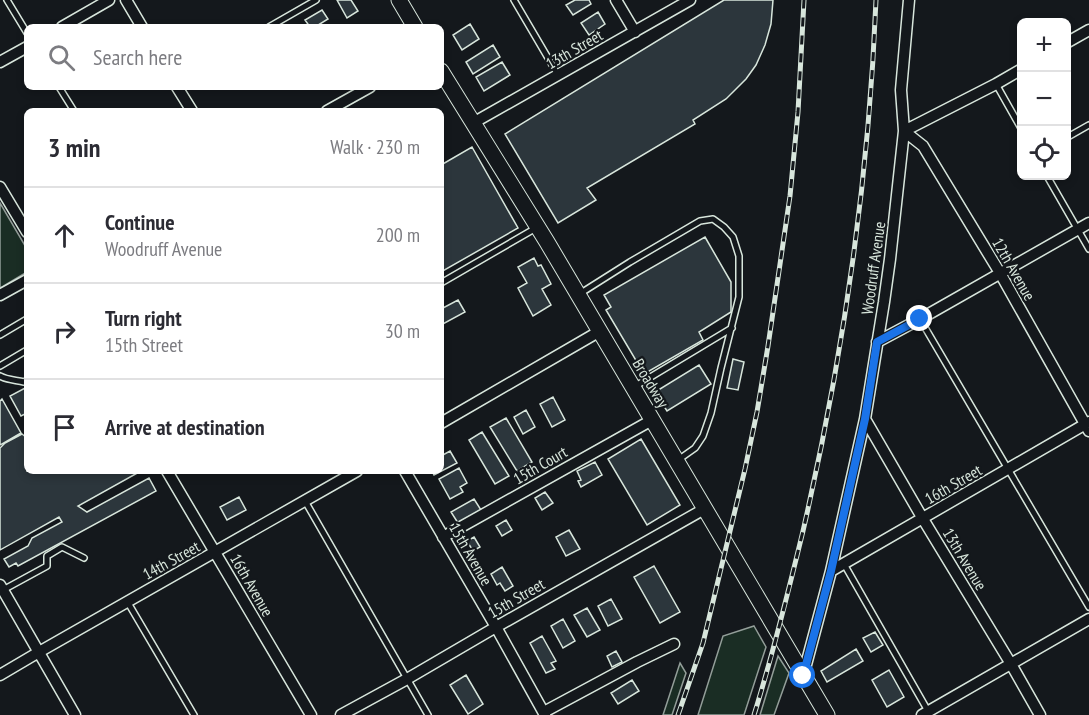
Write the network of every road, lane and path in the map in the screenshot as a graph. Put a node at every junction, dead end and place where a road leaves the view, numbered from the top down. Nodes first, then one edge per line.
1 (7, 0) edge
2 (109, 0) edge
3 (126, 0) edge
4 (316, 0) edge
5 (399, 0) edge
6 (514, 0) edge
7 (616, 0) edge
8 (690, 0) edge
9 (909, 0) edge
10 (67, 24) edge
11 (140, 24) edge
12 (274, 24) edge
13 (413, 24) edge
14 (24, 28) edge
15 (1089, 30) edge
16 (635, 32) junction
17 (1071, 40) edge
18 (24, 49) edge
19 (0, 62) edge
20 (1017, 72) edge
21 (558, 75) junction
22 (444, 76) edge
23 (996, 84) junction
24 (61, 90) edge
25 (179, 90) edge
26 (365, 90) edge
27 (72, 108) edge
28 (190, 108) edge
29 (332, 108) edge
30 (473, 123) junction
31 (1089, 125) edge
32 (1020, 126) edge
33 (904, 131) junction
34 (1071, 135) edge
35 (1049, 180) edge
36 (0, 187) edge
37 (1089, 223) edge
38 (24, 227) edge
39 (538, 227) junction
40 (1077, 230) junction
41 (1089, 249) edge
42 (1000, 273) junction
43 (444, 281) edge
44 (24, 282) edge
45 (0, 295) edge
46 (578, 295) junction
47 (920, 319) junction
48 (24, 321) edge
49 (732, 327) junction
50 (600, 331) junction
51 (0, 335) edge
52 (877, 342) junction
53 (24, 352) edge
54 (0, 366) edge
55 (0, 375) edge
56 (24, 382) edge
57 (633, 388) junction
58 (865, 419) junction
59 (652, 420) junction
60 (444, 421) edge
61 (1088, 425) edge
62 (677, 460) junction
63 (1007, 469) junction
64 (169, 474) edge
65 (352, 474) edge
66 (407, 474) edge
67 (304, 500) junction
68 (706, 508) junction
69 (923, 519) junction
70 (443, 537) junction
71 (215, 552) junction
72 (84, 558) dead end
73 (844, 564) junction
74 (831, 571) junction
75 (2, 588) edge
76 (127, 602) junction
77 (1089, 607) edge
78 (1089, 619) edge
79 (496, 627) junction
80 (674, 644) dead end
81 (39, 652) junction
82 (1011, 664) junction
83 (0, 675) edge
84 (803, 676) junction
85 (407, 679) junction
86 (545, 713) edge
87 (926, 714) edge
88 (75, 715) edge
89 (194, 715) edge
90 (311, 715) edge
91 (341, 715) edge
92 (428, 715) edge
93 (827, 715) edge
94 (1040, 715) edge

1 - 14 lane
2 - 10 street
3 - 11 street
4 - 12 lane
5 - 13 main road
6 - 21 lane
7 - 16 street
8 - 16 street, 13th Street
9 - 33 street, Woodruff Avenue
15 - 17 street
16 - 21 street, 13th Street
18 - 19 street
20 - 23 street
21 - 30 street, 13th Street
22 - 30 main road, Broadway
23 - 32 lane
23 - 33 street
24 - 27 lane
25 - 28 street
26 - 29 street
30 - 39 main road, Broadway
31 - 34 lane
33 - 42 street, 12th Avenue
33 - 52 street, Woodruff Avenue
35 - 40 lane
36 - 38 street
37 - 40 street
39 - 43 lane
39 - 46 main road, Broadway
40 - 41 lane
40 - 42 street
42 - 47 street
42 - 61 street, 12th Avenue
44 - 45 street
46 - 49 lane
46 - 50 main road, Broadway
47 - 52 street
47 - 63 lane
48 - 51 lane
49 - 57 lane
49 - 62 lane
50 - 57 main road, Broadway
50 - 60 street
52 - 58 street, Woodruff Avenue
53 - 54 lane
55 - 56 lane
57 - 59 main road, Broadway
58 - 69 street, 13th Avenue
58 - 74 street, Woodruff Avenue
59 - 62 main road, Broadway
59 - 70 street, 15th Court
61 - 63 street, 16th Street
62 - 68 main road, Broadway
63 - 69 street, 16th Street
63 - 77 lane
64 - 71 street, 16th Avenue
65 - 67 street, 14th Street
66 - 70 street, 15th Avenue
67 - 71 street, 14th Street
67 - 85 lane
68 - 79 street, 15th Street
68 - 84 main road, Broadway
69 - 73 street, 16th Street
69 - 82 street, 13th Avenue
70 - 79 street, 15th Avenue
71 - 76 street, 14th Street
71 - 90 street, 16th Avenue
72 - 75 lane
73 - 74 street, 16th Street
73 - 87 lane
74 - 84 street, Woodruff Avenue
75 - 81 street
76 - 81 street, 14th Street
76 - 89 lane
78 - 82 street
79 - 85 street, 15th Street
79 - 86 street, 15th Avenue
80 - 86 street
81 - 83 street, 14th Street
81 - 88 street
82 - 87 street
82 - 94 street, 13th Avenue
84 - 93 main road, Broadway
85 - 91 street, 15th Street
85 - 92 lane

